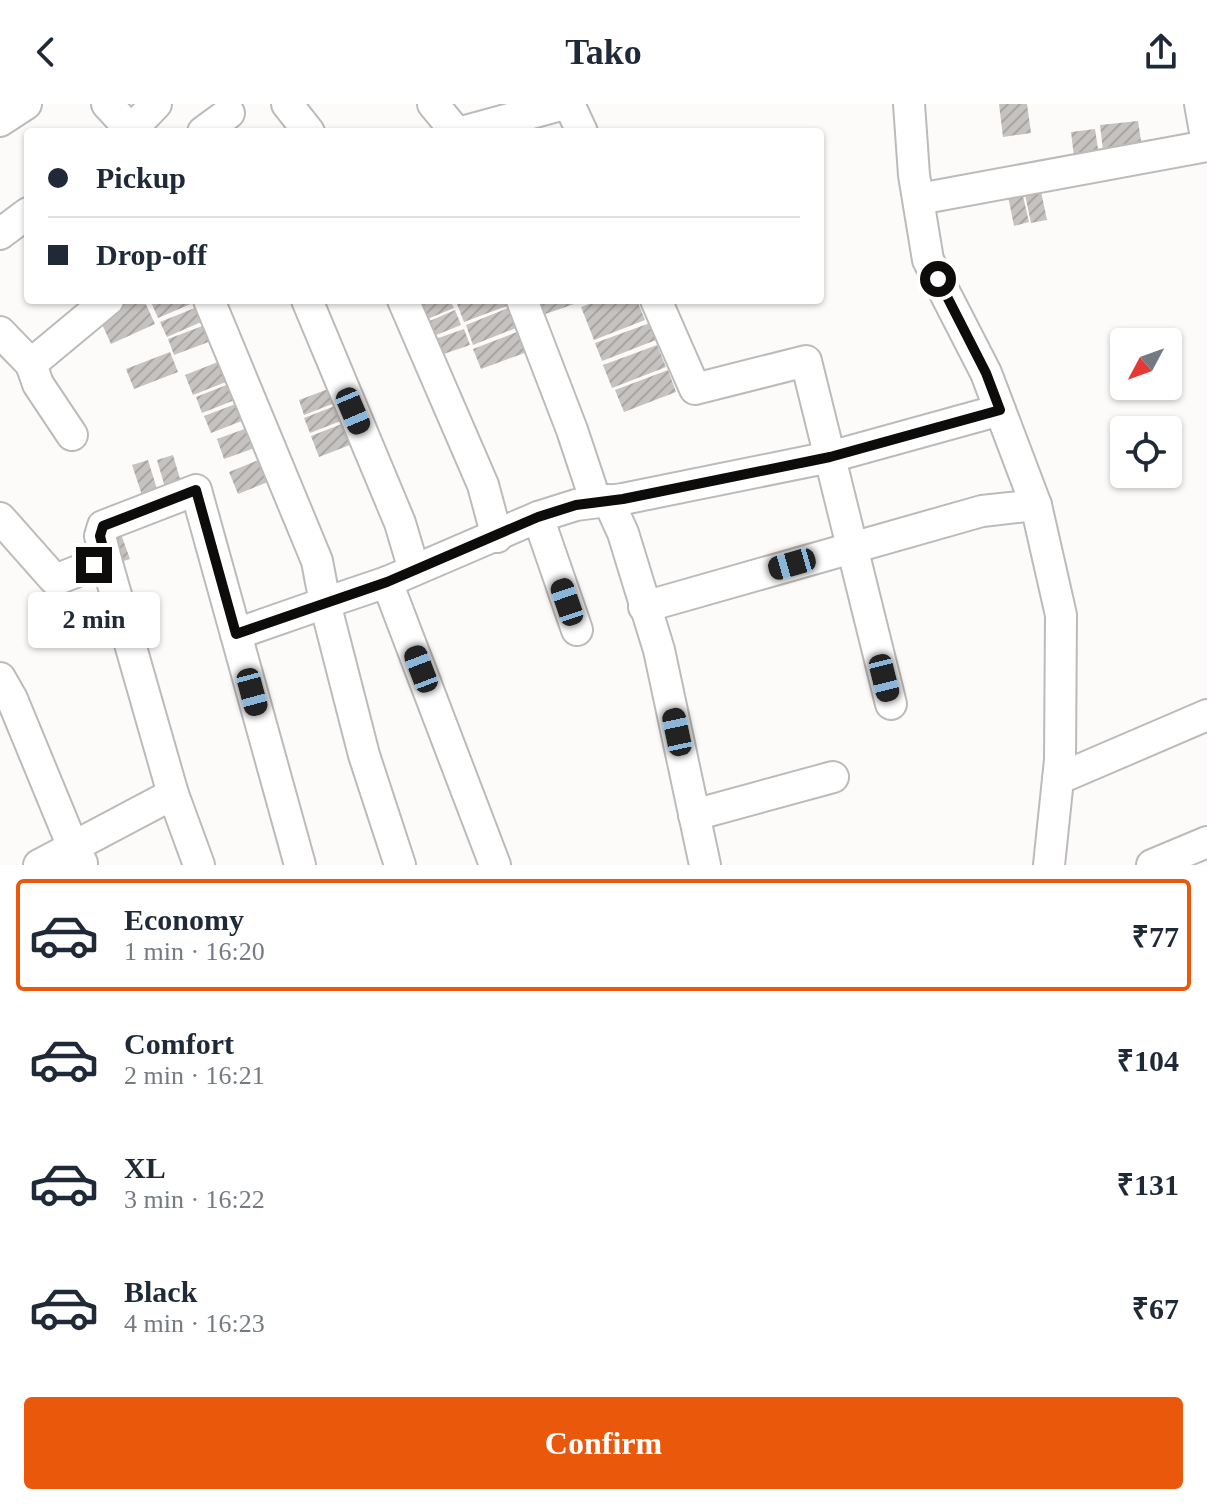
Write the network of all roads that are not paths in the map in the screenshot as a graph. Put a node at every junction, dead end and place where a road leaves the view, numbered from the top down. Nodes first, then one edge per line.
1 (26, 104) edge
2 (107, 104) edge
3 (156, 104) edge
4 (287, 104) edge
5 (433, 104) edge
6 (566, 104) edge
7 (1200, 104) edge
8 (917, 106) edge
9 (230, 116) edge
10 (0, 121) edge
11 (127, 128) edge
12 (133, 128) edge
13 (210, 128) edge
14 (306, 128) edge
15 (455, 128) edge
16 (474, 128) edge
17 (580, 128) edge
18 (1207, 144) edge
19 (919, 199) junction
20 (24, 216) edge
21 (0, 234) edge
22 (103, 304) edge
23 (211, 304) edge
24 (309, 304) edge
25 (405, 304) edge
26 (524, 304) edge
27 (658, 304) edge
28 (0, 332) edge
29 (31, 364) junction
30 (1000, 410) junction
31 (72, 435) dead end
32 (830, 457) junction
33 (600, 501) junction
34 (1036, 505) junction
35 (538, 517) junction
36 (0, 518) edge
37 (497, 537) junction
38 (852, 548) junction
39 (106, 560) junction
40 (401, 576) junction
41 (325, 603) junction
42 (644, 607) junction
43 (577, 630) dead end
44 (236, 634) junction
45 (0, 678) edge
46 (891, 704) dead end
47 (1207, 715) edge
48 (833, 777) dead end
49 (1058, 779) junction
50 (173, 794) junction
51 (694, 815) junction
52 (1207, 842) edge
53 (78, 856) edge
54 (39, 865) edge
55 (199, 865) edge
56 (300, 865) edge
57 (400, 865) edge
58 (495, 865) edge
59 (705, 865) edge
60 (1049, 865) edge
61 (1152, 865) edge

1 - 10 street
2 - 11 street
3 - 12 street
4 - 14 street
5 - 15 street
6 - 16 street
6 - 17 street
7 - 18 street
8 - 19 street
9 - 13 street
18 - 19 street
19 - 30 street
20 - 21 street
22 - 29 street
23 - 41 street
24 - 40 street
25 - 37 street
26 - 33 street
27 - 32 street
28 - 29 street
29 - 31 street
30 - 32 street
30 - 34 street
32 - 33 street
32 - 38 street
33 - 35 street
33 - 42 street
34 - 38 street
34 - 49 street
35 - 37 street
35 - 43 street
36 - 39 street
37 - 40 street
38 - 42 street
38 - 46 street
39 - 44 street
39 - 50 street
40 - 41 street
40 - 58 street
41 - 44 street
41 - 57 street
42 - 51 street
44 - 56 street
45 - 53 street
47 - 49 street
48 - 51 street
49 - 60 street
50 - 53 street
50 - 55 street
51 - 59 street
52 - 61 street
53 - 54 street

